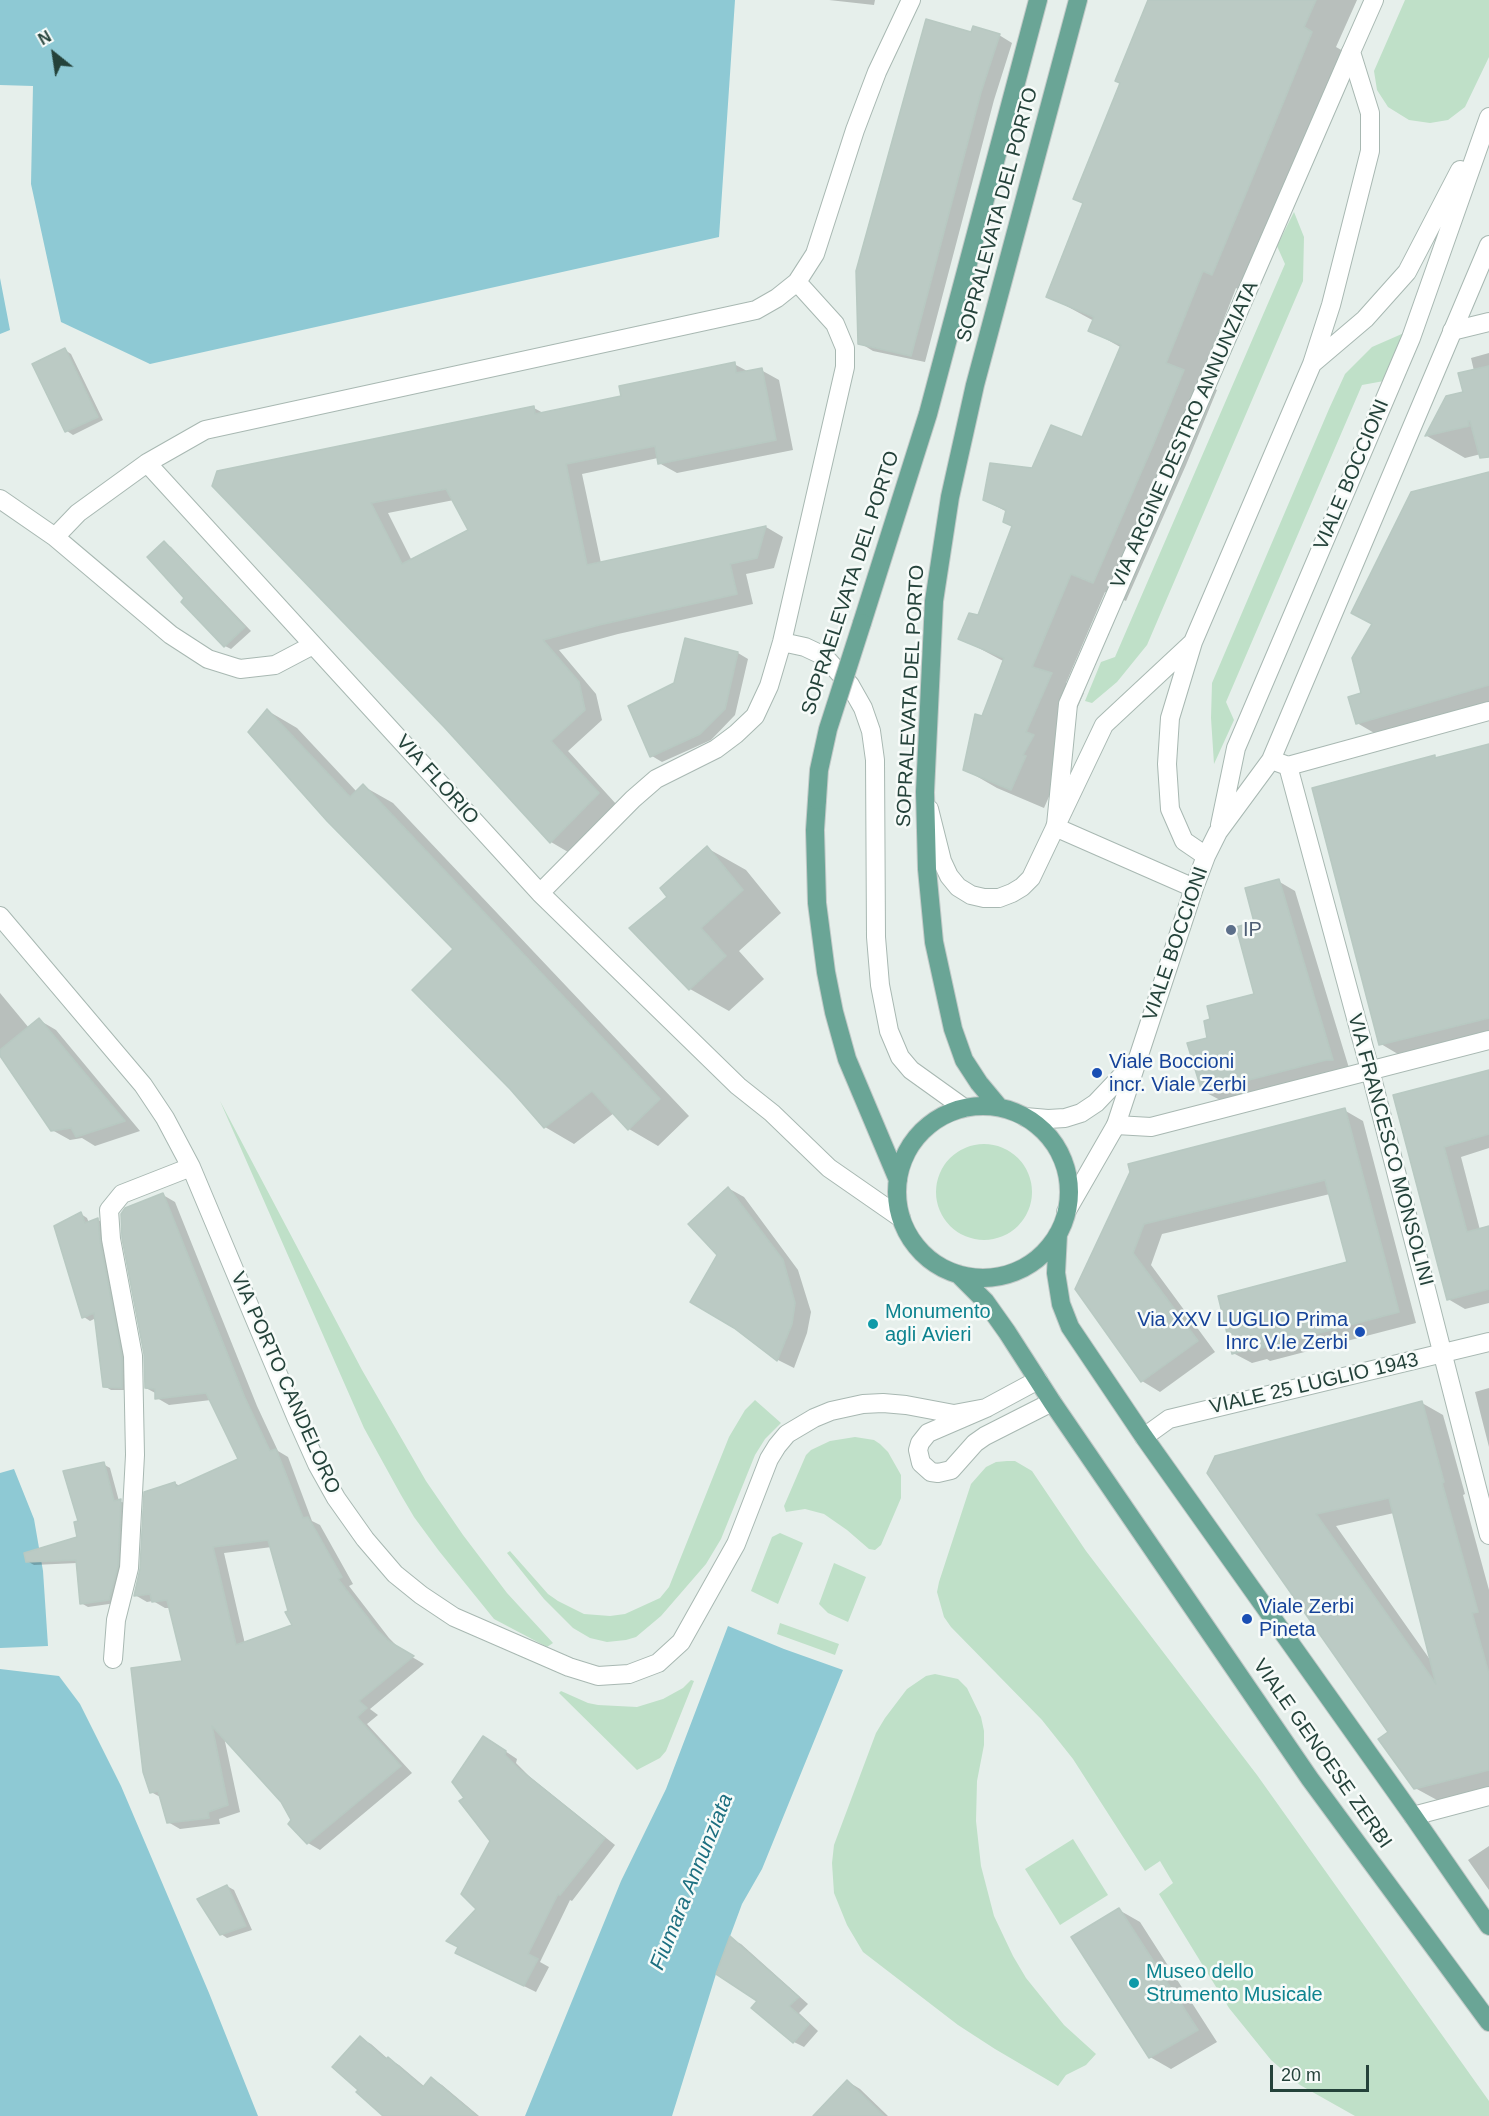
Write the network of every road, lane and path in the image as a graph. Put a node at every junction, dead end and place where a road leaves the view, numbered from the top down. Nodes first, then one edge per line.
1 (911, 0) edge
2 (1038, 0) edge
3 (1078, 0) edge
4 (1374, 0) edge
5 (1351, 52) junction
6 (1489, 117) edge
7 (1489, 245) edge
8 (796, 282) junction
9 (1489, 322) edge
10 (1452, 330) junction
11 (1312, 364) junction
12 (147, 463) junction
13 (0, 499) edge
14 (55, 537) junction
15 (782, 642) junction
16 (1193, 642) junction
17 (313, 645) junction
18 (1489, 711) edge
19 (1279, 763) junction
20 (925, 792) junction
21 (1055, 827) junction
22 (1218, 832) junction
23 (1206, 856) junction
24 (1194, 888) junction
25 (540, 893) junction
26 (0, 916) edge
27 (1489, 1040) edge
28 (1139, 1058) junction
29 (1370, 1071) junction
30 (999, 1107) junction
31 (964, 1108) junction
32 (1025, 1117) junction
33 (1116, 1125) junction
34 (191, 1167) junction
35 (898, 1180) junction
36 (1066, 1212) junction
37 (901, 1218) junction
38 (1058, 1234) junction
39 (958, 1274) junction
40 (1489, 1342) edge
41 (1444, 1354) junction
42 (1038, 1380) junction
43 (1052, 1402) junction
44 (986, 1408) junction
45 (1144, 1437) junction
46 (1489, 1534) edge
47 (113, 1659) dead end
48 (1489, 1796) edge
49 (1413, 1816) junction
50 (1489, 1926) edge
51 (1489, 2022) edge

1 - 8 street
2 - 35 main road, SOPRAELEVATA DEL PORTO, bridge
3 - 20 main road, SOPRALEVATA DEL PORTO
4 - 5 street, VIA ARGINE DESTRO ANNUNZIATA
5 - 11 street, VIA ARGINE DESTRO ANNUNZIATA
5 - 21 street, VIA ARGINE DESTRO ANNUNZIATA
6 - 11 street
6 - 22 street, VIALE BOCCIONI
7 - 10 street, VIALE BOCCIONI
8 - 12 street
8 - 15 street
9 - 10 street
10 - 19 street, VIALE BOCCIONI
11 - 16 street, VIA ARGINE DESTRO ANNUNZIATA
12 - 14 street
12 - 17 street, VIA FLORIO
13 - 14 street
14 - 17 street
15 - 25 street
15 - 31 street
16 - 21 street, VIA ARGINE DESTRO ANNUNZIATA
16 - 23 street, VIA ARGINE DESTRO ANNUNZIATA
17 - 25 street, VIA FLORIO
18 - 19 street
19 - 22 street, VIALE BOCCIONI
19 - 29 street, VIA FRANCESCO MONSOLINI
20 - 21 street, VIA ARGINE DESTRO ANNUNZIATA
20 - 30 main road, SOPRALEVATA DEL PORTO
21 - 24 street
22 - 23 street, VIALE BOCCIONI
23 - 24 street, VIALE BOCCIONI
24 - 28 street, VIALE BOCCIONI
25 - 37 street, VIA FLORIO
26 - 34 street, VIA PORTO CANDELORO
27 - 29 street
28 - 32 street, VIALE BOCCIONI
28 - 33 street, VIALE BOCCIONI
29 - 33 street
29 - 41 street, VIA FRANCESCO MONSOLINI
30 - 31 main road, VIALE GENOESE ZERBI
30 - 32 main road, VIALE GENOESE ZERBI
31 - 35 main road, VIALE GENOESE ZERBI
32 - 36 main road, VIALE GENOESE ZERBI
33 - 36 street, VIALE BOCCIONI
34 - 44 street, VIA PORTO CANDELORO
34 - 47 street
35 - 37 main road, VIALE GENOESE ZERBI
36 - 38 main road, VIALE GENOESE ZERBI
37 - 39 main road, VIALE GENOESE ZERBI
38 - 39 main road, VIALE GENOESE ZERBI
38 - 45 main road, VIALE GENOESE ZERBI
39 - 42 main road, VIALE GENOESE ZERBI
40 - 41 street, VIALE 25 LUGLIO 1943
41 - 45 street, VIALE 25 LUGLIO 1943
41 - 46 street, VIA FRANCESCO MONSOLINI
42 - 43 main road, VIALE GENOESE ZERBI
42 - 44 street
43 - 44 street
43 - 51 main road, VIALE GENOESE ZERBI
45 - 49 main road, VIALE GENOESE ZERBI
48 - 49 street
49 - 50 main road, VIALE GENOESE ZERBI

